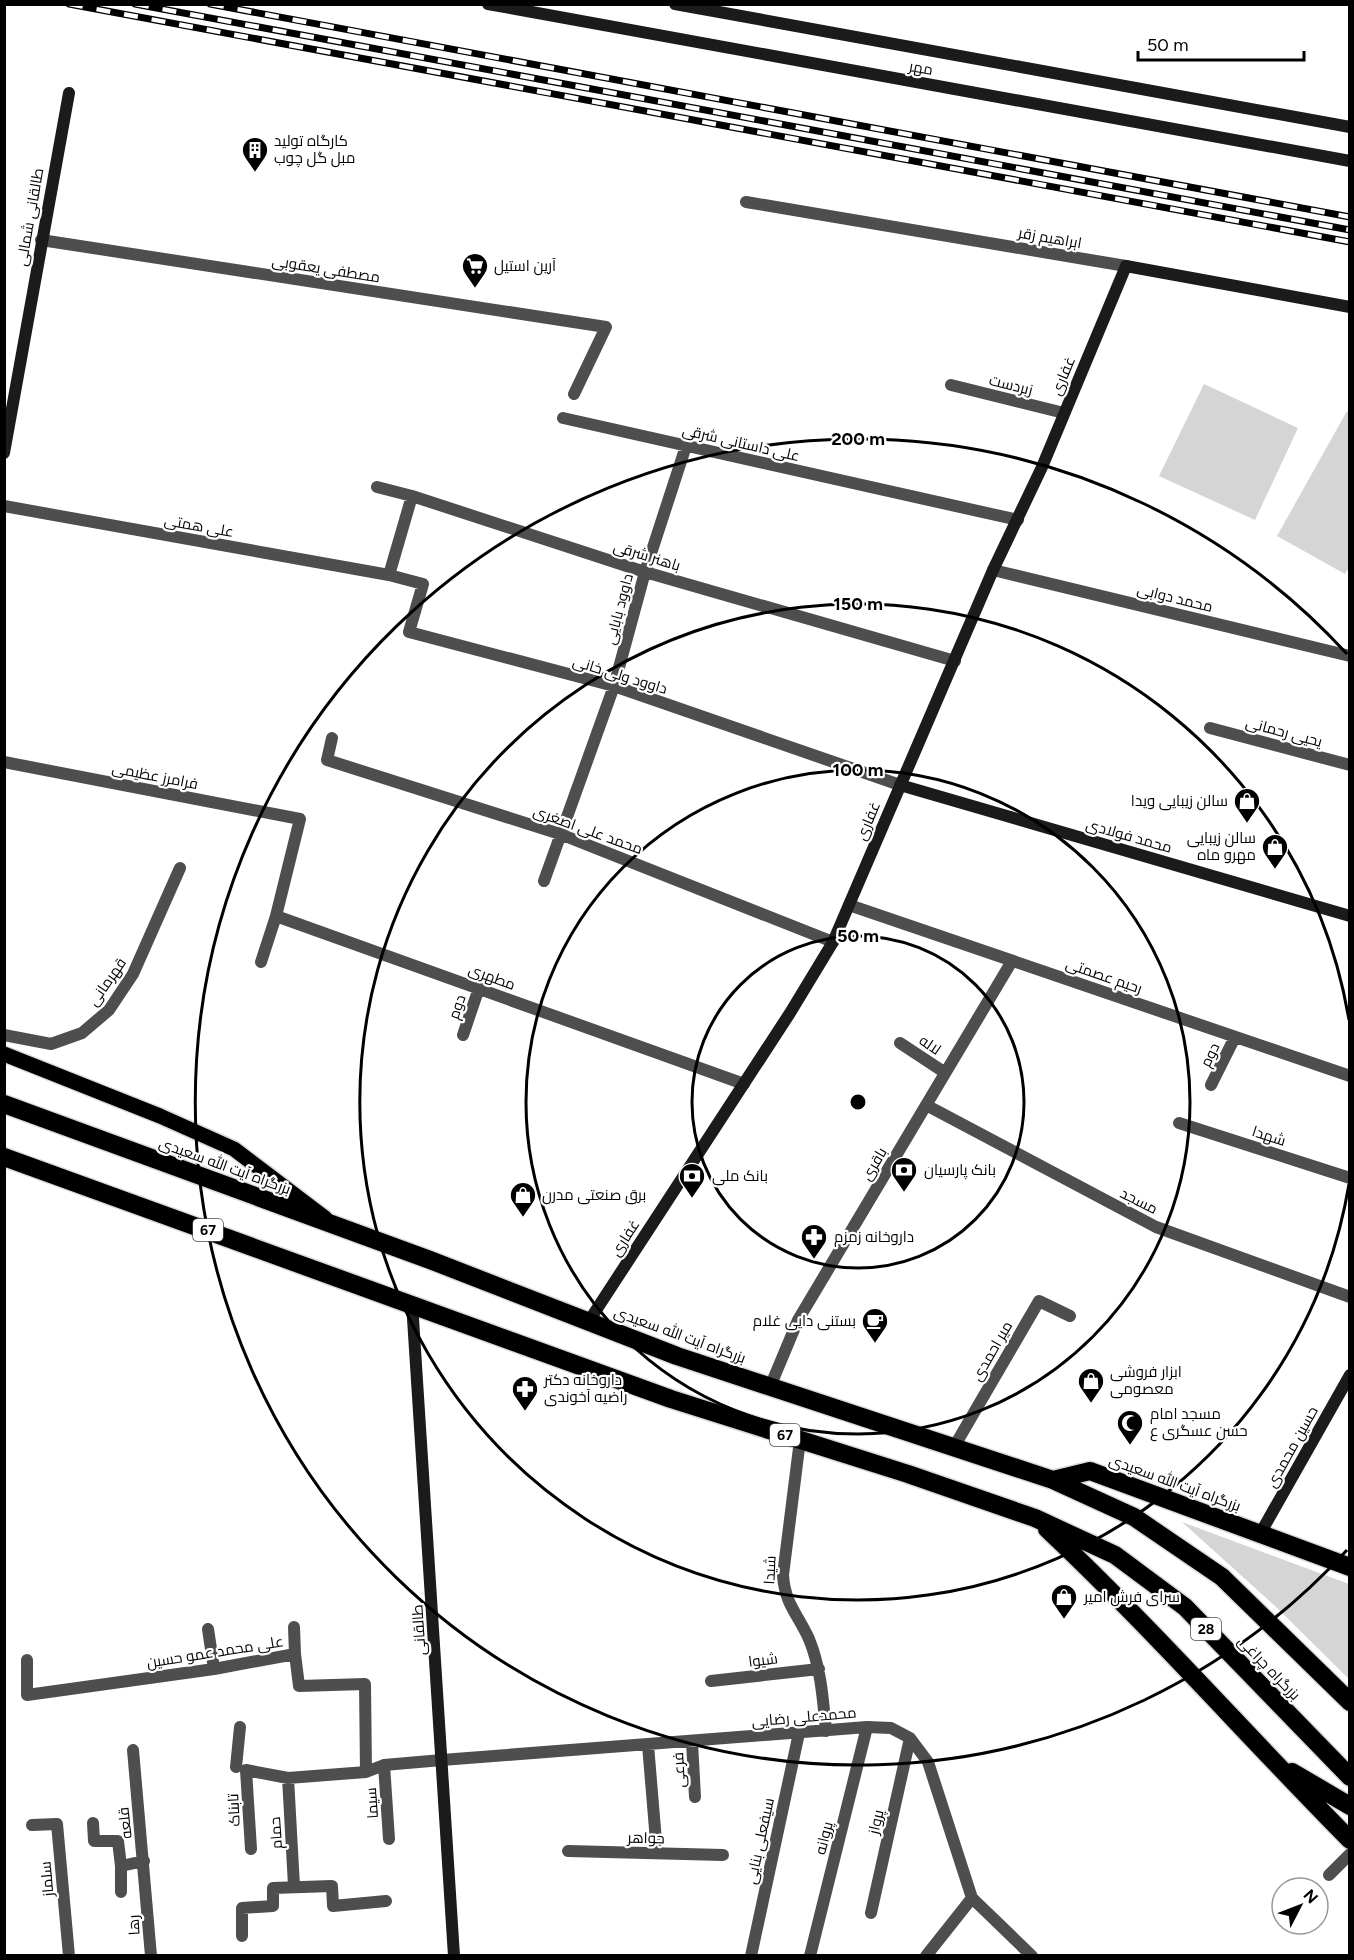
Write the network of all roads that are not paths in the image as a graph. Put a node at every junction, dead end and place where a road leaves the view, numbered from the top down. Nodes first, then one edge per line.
1 (488, 4) edge
2 (675, 4) edge
3 (69, 93) dead end
4 (1350, 127) edge
5 (1350, 161) edge
6 (746, 202) dead end
7 (41, 240) junction
8 (1126, 266) junction
9 (1350, 307) edge
10 (951, 385) dead end
11 (574, 394) dead end
12 (1064, 413) junction
13 (563, 418) dead end
14 (686, 446) junction
15 (4, 453) edge
16 (377, 487) dead end
17 (412, 496) junction
18 (4, 506) edge
19 (1018, 520) junction
20 (993, 570) junction
21 (645, 572) junction
22 (389, 575) junction
23 (1350, 656) edge
24 (955, 661) junction
25 (614, 686) junction
26 (1210, 728) dead end
27 (333, 738) dead end
28 (4, 762) edge
29 (1350, 765) edge
30 (900, 785) junction
31 (560, 834) junction
32 (180, 868) dead end
33 (544, 881) dead end
34 (849, 905) junction
35 (1350, 915) edge
36 (276, 916) junction
37 (833, 942) junction
38 (1012, 961) junction
39 (261, 962) dead end
40 (479, 988) junction
41 (4, 1035) edge
42 (462, 1035) dead end
43 (1235, 1037) junction
44 (900, 1043) dead end
45 (4, 1054) edge
46 (944, 1072) junction
47 (1350, 1076) edge
48 (744, 1084) junction
49 (1211, 1085) dead end
50 (4, 1104) edge
51 (926, 1105) junction
52 (1179, 1123) dead end
53 (4, 1157) edge
54 (1350, 1178) edge
55 (335, 1225) junction
56 (1350, 1297) edge
57 (412, 1303) junction
58 (1070, 1316) dead end
59 (589, 1321) junction
60 (1350, 1375) edge
61 (771, 1387) junction
62 (800, 1440) junction
63 (954, 1447) junction
64 (1053, 1480) junction
65 (1035, 1518) junction
66 (1260, 1534) junction
67 (1350, 1567) edge
68 (294, 1628) dead end
69 (208, 1629) dead end
70 (295, 1654) junction
71 (27, 1660) dead end
72 (214, 1669) junction
73 (819, 1669) junction
74 (711, 1681) dead end
75 (1350, 1702) edge
76 (240, 1726) dead end
77 (867, 1727) junction
78 (826, 1731) junction
79 (799, 1733) junction
80 (909, 1738) junction
81 (692, 1742) junction
82 (648, 1745) junction
83 (133, 1750) dead end
84 (442, 1760) junction
85 (1272, 1761) junction
86 (384, 1765) junction
87 (241, 1768) junction
88 (366, 1772) junction
89 (1350, 1777) edge
90 (288, 1778) junction
91 (695, 1797) dead end
92 (1350, 1806) edge
93 (93, 1823) dead end
94 (32, 1825) dead end
95 (389, 1839) dead end
96 (1350, 1840) edge
97 (251, 1849) dead end
98 (568, 1851) dead end
99 (657, 1853) junction
100 (1350, 1854) edge
101 (723, 1855) dead end
102 (144, 1861) junction
103 (121, 1866) junction
104 (1329, 1875) dead end
105 (294, 1886) junction
106 (121, 1892) dead end
107 (147, 1892) joint
108 (972, 1898) junction
109 (386, 1901) dead end
110 (871, 1913) dead end
111 (242, 1936) dead end
112 (69, 1956) edge
113 (151, 1956) edge
114 (454, 1956) edge
115 (751, 1956) edge
116 (810, 1956) edge
117 (926, 1956) edge
118 (1032, 1956) edge

1 - 5 street, مهر
2 - 4 street, مهر
3 - 7 street, طالقانی شمالی
6 - 8 street, ابراهیم زقر
7 - 11 street, مصطفی یعقوبی
7 - 15 street, طالقانی شمالی
8 - 9 street, ابراهیم زقر
8 - 12 street, غفاری
10 - 12 street, زبردست
12 - 19 street, غفاری
13 - 14 street, علی داستانی شرقی
14 - 19 street, علی داستانی شرقی
14 - 21 street, داوود بابایی
16 - 17 street, باهنر شرقی
17 - 21 street, باهنر شرقی
17 - 22 street
18 - 22 street, علی همتی
19 - 20 street, غفاری
20 - 23 street, محمد دوابی
20 - 24 street, غفاری
21 - 24 street, باهنر شرقی
21 - 25 street, داوود بابایی
22 - 25 street, داوود ولی خانی
24 - 30 street, غفاری
25 - 30 street, داوود ولی خانی
25 - 31 street, داوود بابایی
26 - 29 street, یحیی رحمانی
27 - 31 street, محمد علی اصغری
28 - 36 street, فرامرز عظیمی
30 - 34 street, غفاری
30 - 35 street, محمد فولادی
31 - 33 street, داوود بابایی
31 - 37 street, محمد علی اصغری
32 - 41 street, قهرمانی
34 - 37 street, غفاری
34 - 38 street, رحیم عصمتی
36 - 39 street
36 - 40 street, مطهری
37 - 48 street, غفاری
38 - 43 street, رحیم عصمتی
38 - 46 street, باقری
40 - 42 street, دوم
40 - 48 street, مطهری
43 - 47 street, رحیم عصمتی
43 - 49 street, دوم
44 - 46 street, لاله
45 - 55 main road
46 - 51 street, باقری
48 - 59 street, غفاری
50 - 55 highway, بزرگراه آیت الله سعیدی
51 - 56 street, مسجد
51 - 61 street, باقری
52 - 54 street, شهدا
53 - 57 highway, 67
55 - 59 highway, بزرگراه آیت الله سعیدی
57 - 62 highway, 67
57 - 84 street, طالقانی
58 - 63 street, میر احمدی
59 - 61 highway, بزرگراه آیت الله سعیدی
60 - 66 street, حسین محمدی
61 - 63 highway, بزرگراه آیت الله سعیدی
62 - 65 highway, 67
62 - 73 street, شیدا
63 - 64 highway, بزرگراه آیت الله سعیدی
64 - 66 highway, بزرگراه آیت الله سعیدی
64 - 75 highway, بزرگراه چراغی
65 - 85 highway
65 - 89 highway, بزرگراه چراغی / 28
66 - 67 highway, بزرگراه آیت الله سعیدی
68 - 70 street
69 - 72 street
70 - 72 street, علی محمد عمو حسین
70 - 88 street, علی محمد عمو حسین
71 - 72 street, علی محمد عمو حسین
73 - 74 street, شیوا
73 - 78 street, شیدا
76 - 87 street, تابناک
77 - 78 street, محمدعلی رضایی
77 - 80 street, محمدعلی رضایی
77 - 116 street, پروانه
78 - 79 street, محمدعلی رضایی
79 - 81 street, محمدعلی رضایی
79 - 115 street, سیفعلی بنایی
80 - 108 street
80 - 110 street, پرواز
81 - 82 street, محمدعلی رضایی
81 - 91 street, فرعی
82 - 84 street, محمدعلی رضایی
82 - 99 street
83 - 102 street, قلعه
84 - 86 street, محمدعلی رضایی
84 - 114 street, طالقانی
85 - 92 highway
85 - 96 highway
86 - 88 street, محمدعلی رضایی
86 - 95 street, سیما
87 - 90 street
87 - 97 street, تابناک
88 - 90 street
90 - 105 street, حمام
93 - 103 street
94 - 112 street, سلماز
98 - 99 street, جواهر
99 - 101 street, جواهر
100 - 104 street
102 - 103 street
102 - 107 street, قلعه
103 - 106 street
105 - 109 street
105 - 111 street
107 - 113 street, رها
108 - 117 street
108 - 118 street

